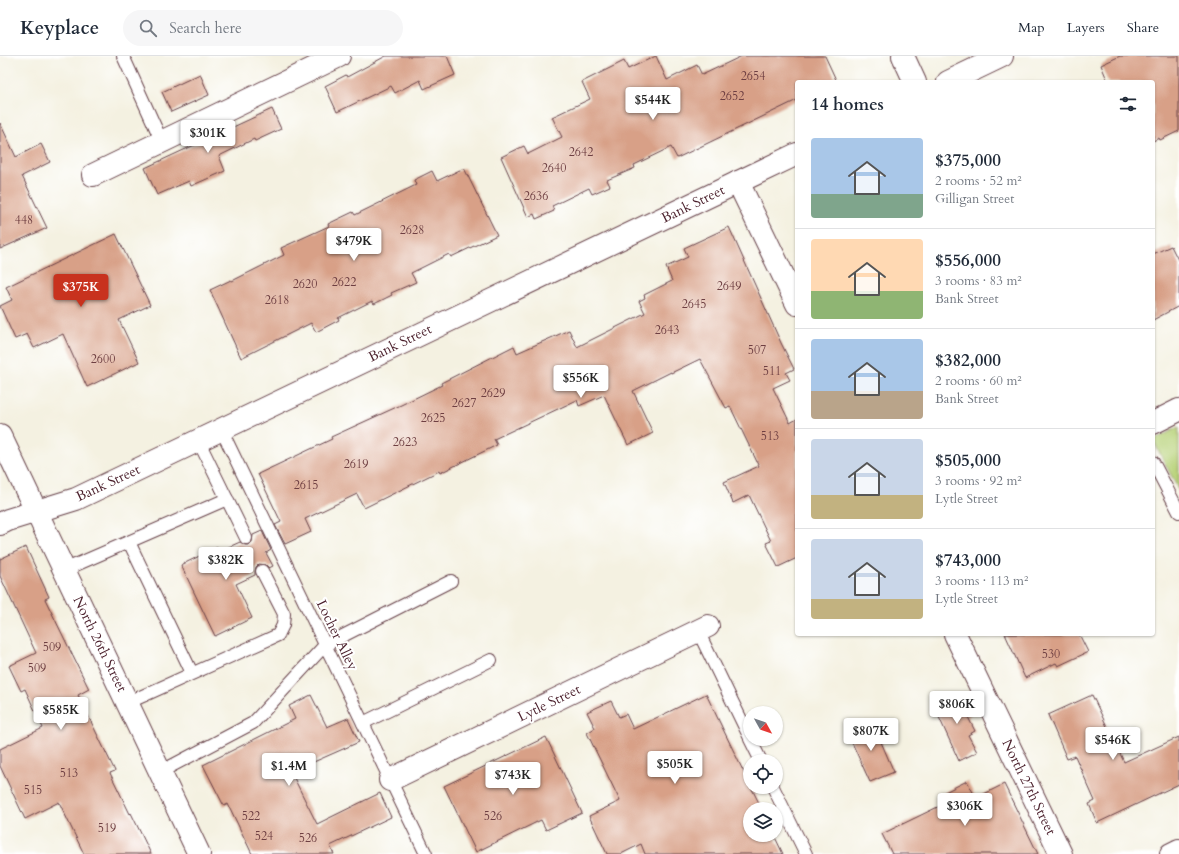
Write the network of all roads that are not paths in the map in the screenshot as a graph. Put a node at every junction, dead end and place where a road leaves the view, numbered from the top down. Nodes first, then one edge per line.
1 (123, 56) edge
2 (339, 56) edge
3 (903, 56) edge
4 (1002, 56) edge
5 (914, 80) edge
6 (952, 80) edge
7 (162, 142) junction
8 (795, 155) edge
9 (93, 175) dead end
10 (738, 182) junction
11 (795, 300) edge
12 (1179, 410) edge
13 (1155, 422) edge
14 (221, 429) junction
15 (0, 435) edge
16 (198, 440) junction
17 (1155, 466) edge
18 (226, 499) junction
19 (36, 511) junction
20 (1179, 512) edge
21 (0, 524) edge
22 (246, 538) dead end
23 (129, 542) junction
24 (64, 570) junction
25 (262, 571) dead end
26 (451, 581) dead end
27 (703, 628) joint
28 (956, 636) edge
29 (325, 645) junction
30 (491, 660) dead end
31 (192, 673) junction
32 (127, 703) junction
33 (743, 722) edge
34 (363, 723) junction
35 (160, 772) junction
36 (390, 780) junction
37 (776, 794) edge
38 (1179, 850) edge
39 (199, 854) edge
40 (426, 854) edge
41 (806, 854) edge
42 (1061, 854) edge
43 (1171, 854) edge

1 - 7 lane
2 - 7 street
3 - 5 street
4 - 6 street
7 - 9 street
8 - 10 street, Bank Street
10 - 11 street
10 - 14 street, Bank Street
12 - 13 street
14 - 16 street, Bank Street
14 - 29 lane, Locher Alley
15 - 19 street, North 26th Street
16 - 18 lane
16 - 19 street, Bank Street
17 - 20 lane
18 - 22 lane
18 - 23 lane
19 - 21 street, Bank Street
19 - 24 street, North 26th Street
23 - 24 lane
23 - 31 lane
24 - 32 street, North 26th Street
25 - 31 lane
26 - 29 lane
27 - 33 lane
27 - 36 street, Lytle Street
28 - 42 street, North 27th Street
29 - 34 lane, Locher Alley
29 - 35 lane
30 - 34 lane
31 - 32 lane
32 - 35 street, North 26th Street
34 - 36 lane, Locher Alley
35 - 39 street, North 26th Street
36 - 40 lane, Locher Alley
37 - 41 lane
38 - 43 street

